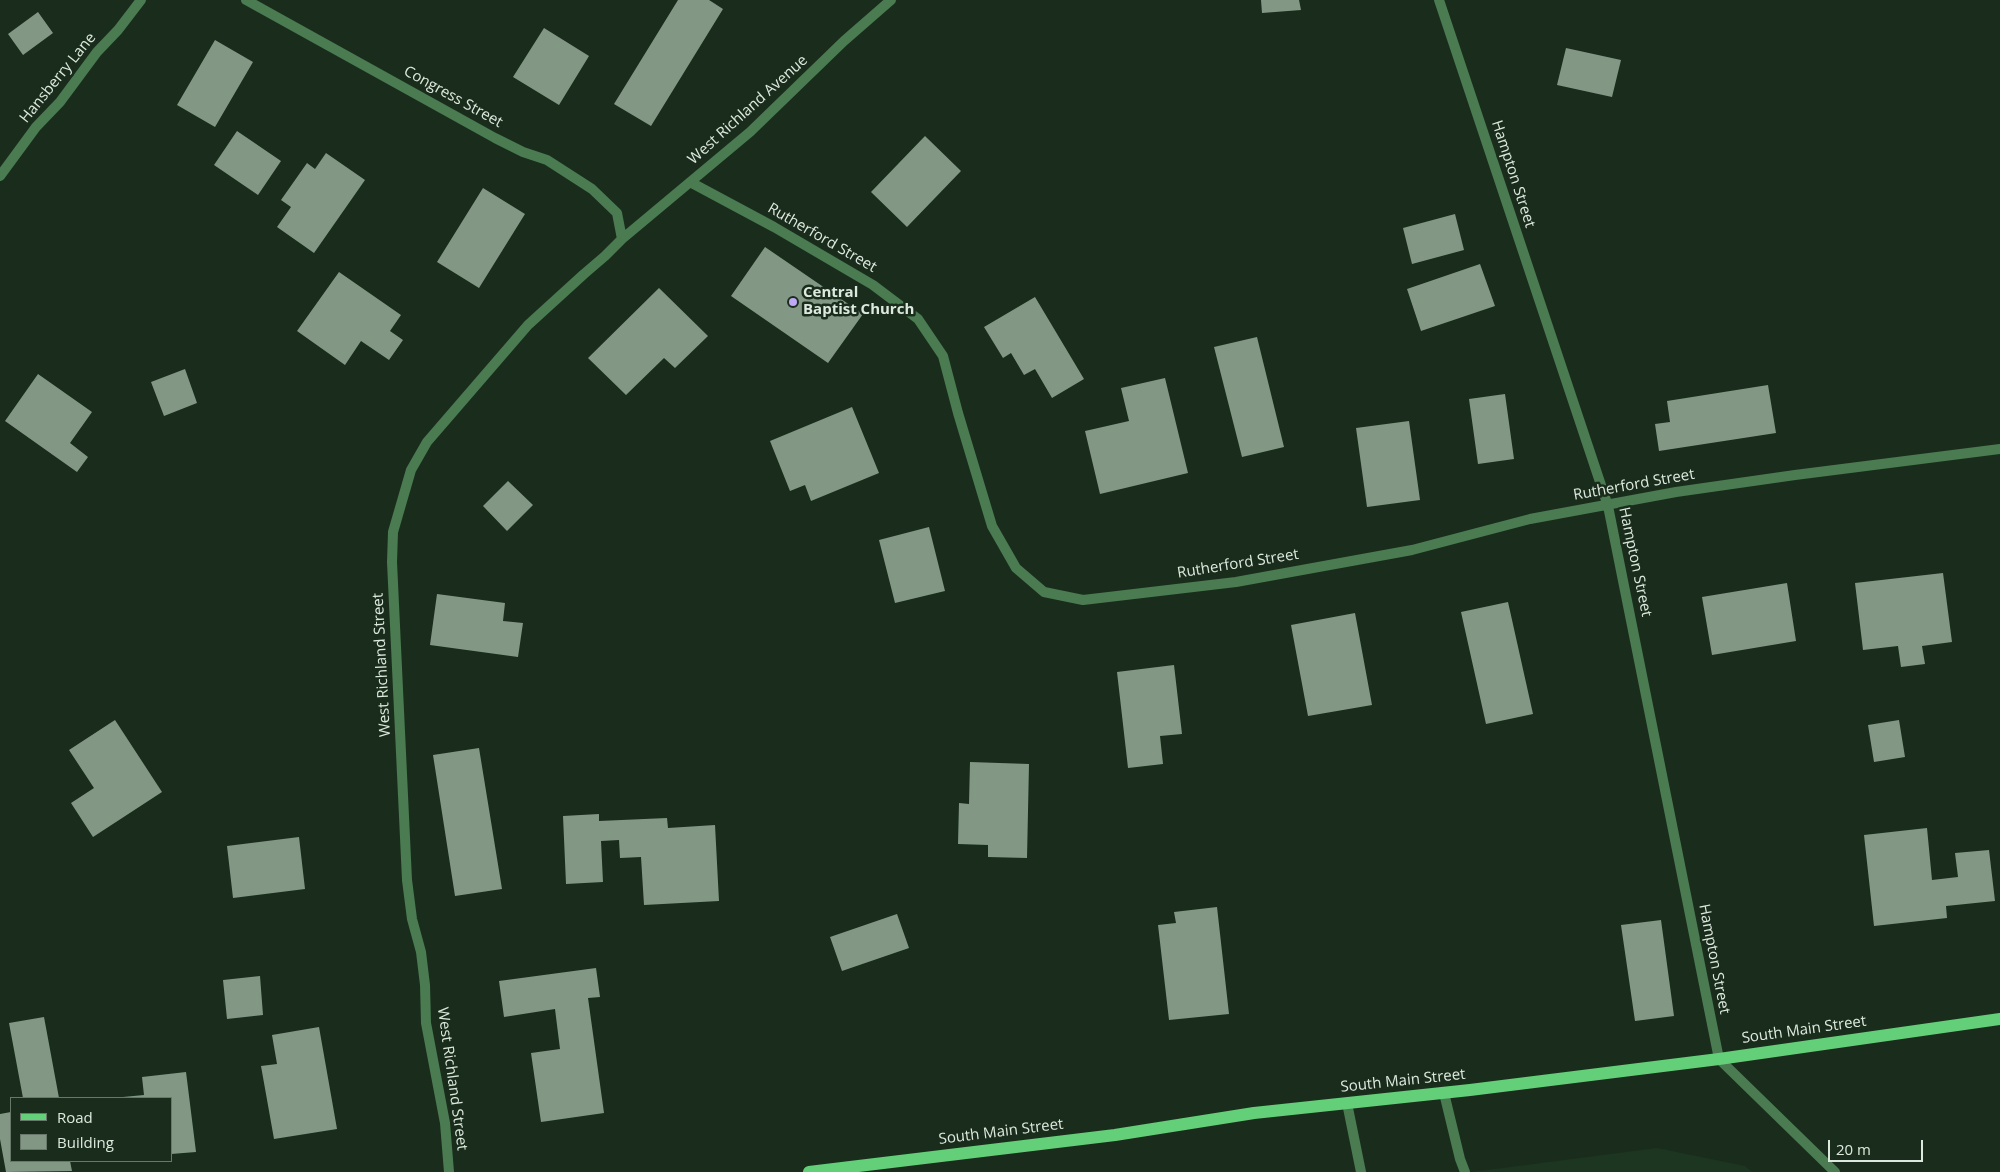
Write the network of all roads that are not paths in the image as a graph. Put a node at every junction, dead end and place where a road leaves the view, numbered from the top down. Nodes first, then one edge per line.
1 (141, 0) edge
2 (246, 0) edge
3 (891, 0) edge
4 (1440, 0) edge
5 (0, 176) edge
6 (690, 182) junction
7 (622, 239) junction
8 (2000, 449) edge
9 (1608, 506) junction
10 (2000, 1019) edge
11 (1719, 1059) junction
12 (1444, 1093) junction
13 (1347, 1103) junction
14 (449, 1172) edge
15 (809, 1172) edge
16 (1361, 1172) edge
17 (1465, 1172) edge
18 (1836, 1172) edge

1 - 5 street, Hansberry Lane
2 - 7 street, Congress Street
3 - 6 street, West Richland Avenue
4 - 9 street, Hampton Street
6 - 7 street, West Richland Avenue
6 - 9 street, Rutherford Street
7 - 14 street, West Richland Street
8 - 9 street, Rutherford Street
9 - 11 street, Hampton Street
10 - 11 main road, South Main Street
11 - 12 main road, South Main Street
11 - 18 street
12 - 13 main road, South Main Street
12 - 17 street
13 - 15 main road, South Main Street
13 - 16 street

